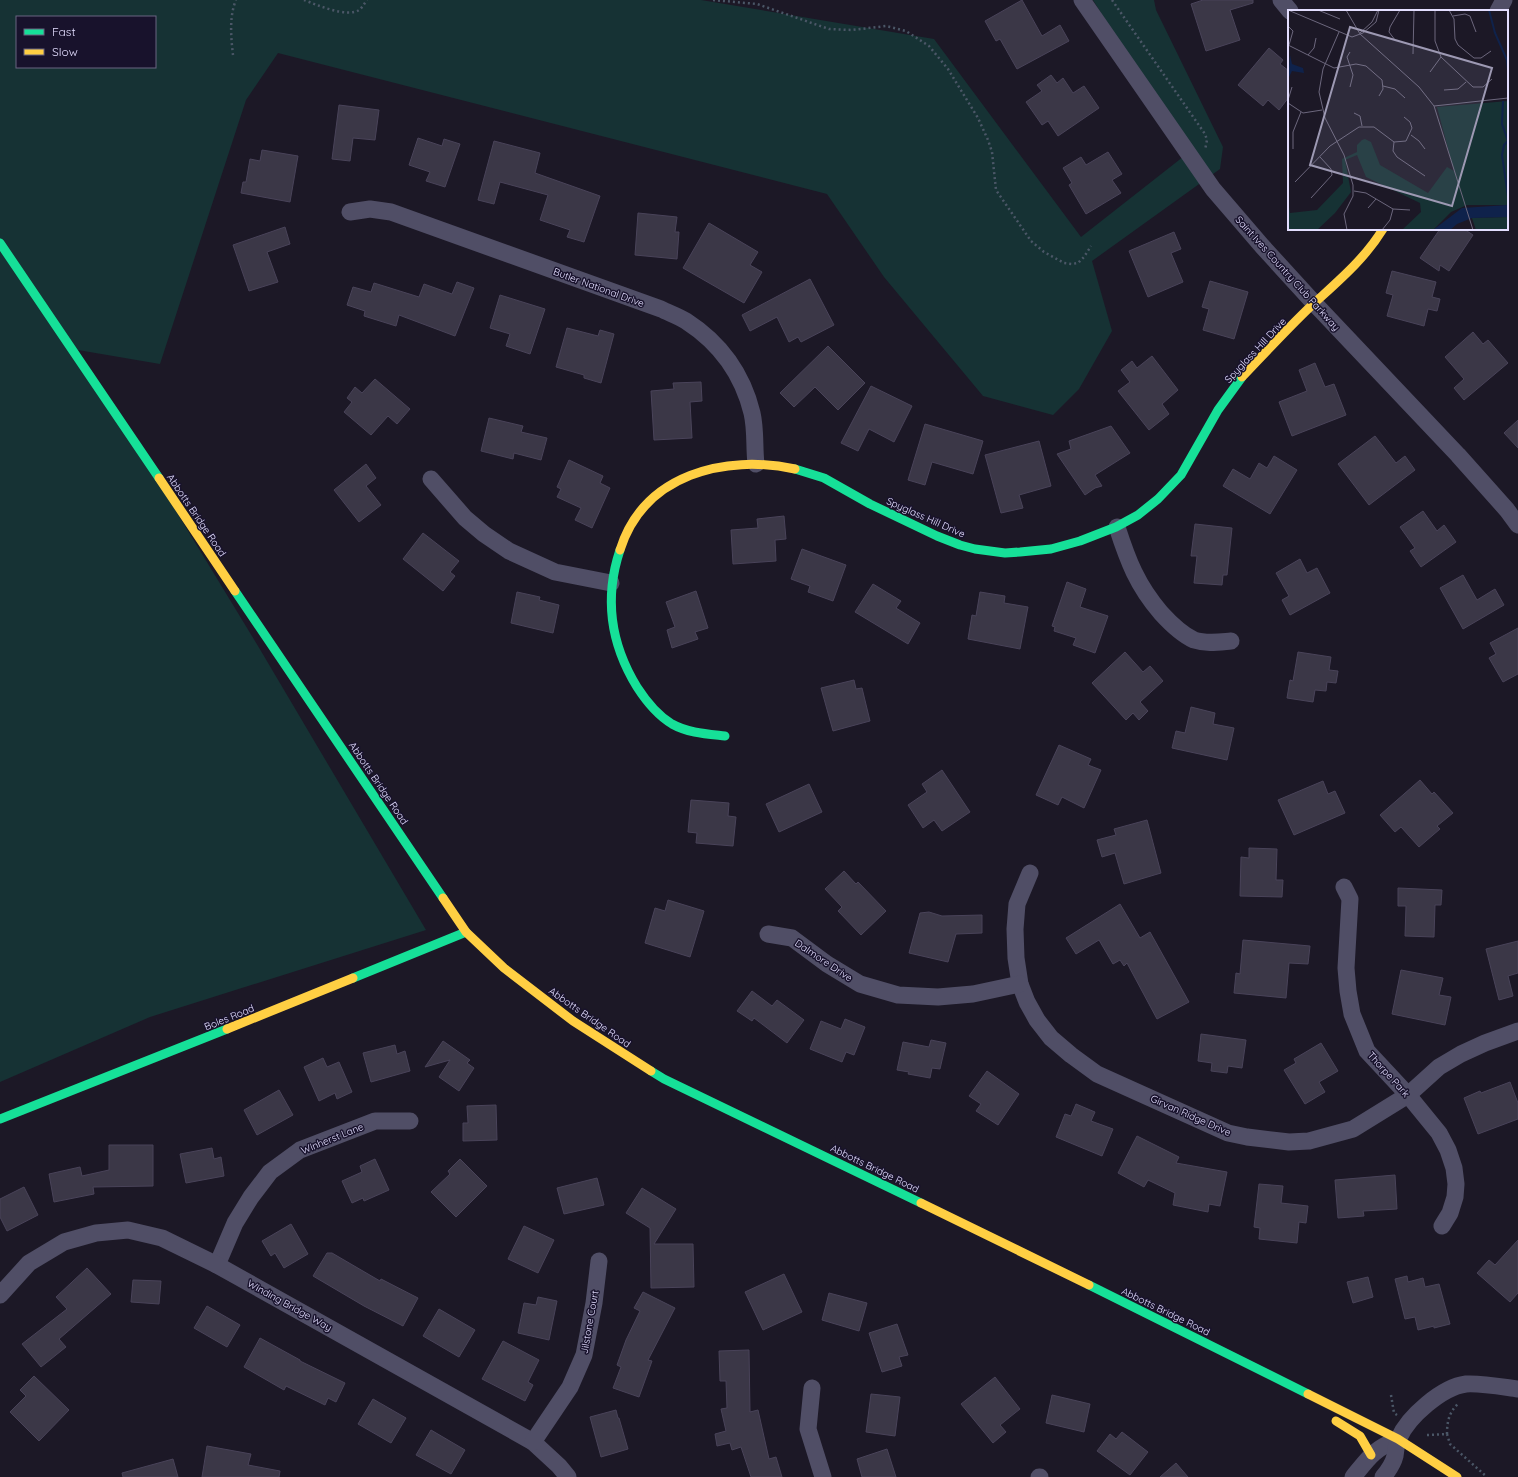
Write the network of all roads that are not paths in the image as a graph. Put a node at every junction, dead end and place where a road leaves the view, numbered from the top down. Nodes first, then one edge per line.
1 (1082, 0) edge
2 (1281, 0) edge
3 (1504, 0) edge
4 (1289, 10) edge
5 (1499, 10) edge
6 (350, 212) dead end
7 (1382, 230) edge
8 (0, 243) edge
9 (1314, 303) junction
10 (756, 464) junction
11 (431, 479) dead end
12 (1518, 525) edge
13 (1117, 526) junction
14 (611, 583) junction
15 (1231, 641) dead end
16 (725, 736) dead end
17 (1030, 873) dead end
18 (1344, 887) dead end
19 (466, 932) junction
20 (768, 934) dead end
21 (1020, 984) junction
22 (1518, 1031) edge
23 (1408, 1095) junction
24 (0, 1119) edge
25 (410, 1121) dead end
26 (1442, 1226) dead end
27 (599, 1261) dead end
28 (217, 1264) junction
29 (0, 1295) edge
30 (1225, 1352) junction
31 (1246, 1375) dead end
32 (812, 1388) dead end
33 (1518, 1388) edge
34 (1330, 1418) dead end
35 (1398, 1439) junction
36 (533, 1442) junction
37 (1370, 1454) junction
38 (568, 1477) edge
39 (823, 1477) edge
40 (1354, 1477) edge
41 (1383, 1477) edge
42 (1457, 1477) edge

1 - 9 street, Saint Ives Country Club Parkway
2 - 4 street
3 - 5 street
6 - 10 street, Butler National Drive
7 - 9 main road, Spyglass Hill Drive
8 - 19 main road, Abbotts Bridge Road
9 - 12 street, Saint Ives Country Club Parkway
9 - 13 main road, Spyglass Hill Drive
10 - 13 main road, Spyglass Hill Drive
10 - 14 main road, Spyglass Hill Drive
11 - 14 street
13 - 15 street
14 - 16 main road, Spyglass Hill Drive
17 - 21 street, Girvan Ridge Drive
18 - 23 street, Thorpe Park
19 - 24 main road, Boles Road
19 - 30 main road, Abbotts Bridge Road
20 - 21 street, Dalmore Drive
21 - 23 street, Girvan Ridge Drive
22 - 23 street, Girvan Ridge Drive
23 - 26 street, Thorpe Park
25 - 28 street, Winherst Lane
27 - 36 street, Jilstone Court
28 - 29 street, Winding Bridge Way
28 - 36 street, Winding Bridge Way
30 - 31 main road
30 - 35 main road, Abbotts Bridge Road
32 - 39 street
33 - 35 street
34 - 37 main road
35 - 37 street
35 - 41 street
35 - 42 main road, Abbotts Bridge Road
36 - 38 street, Winding Bridge Way
37 - 40 street

